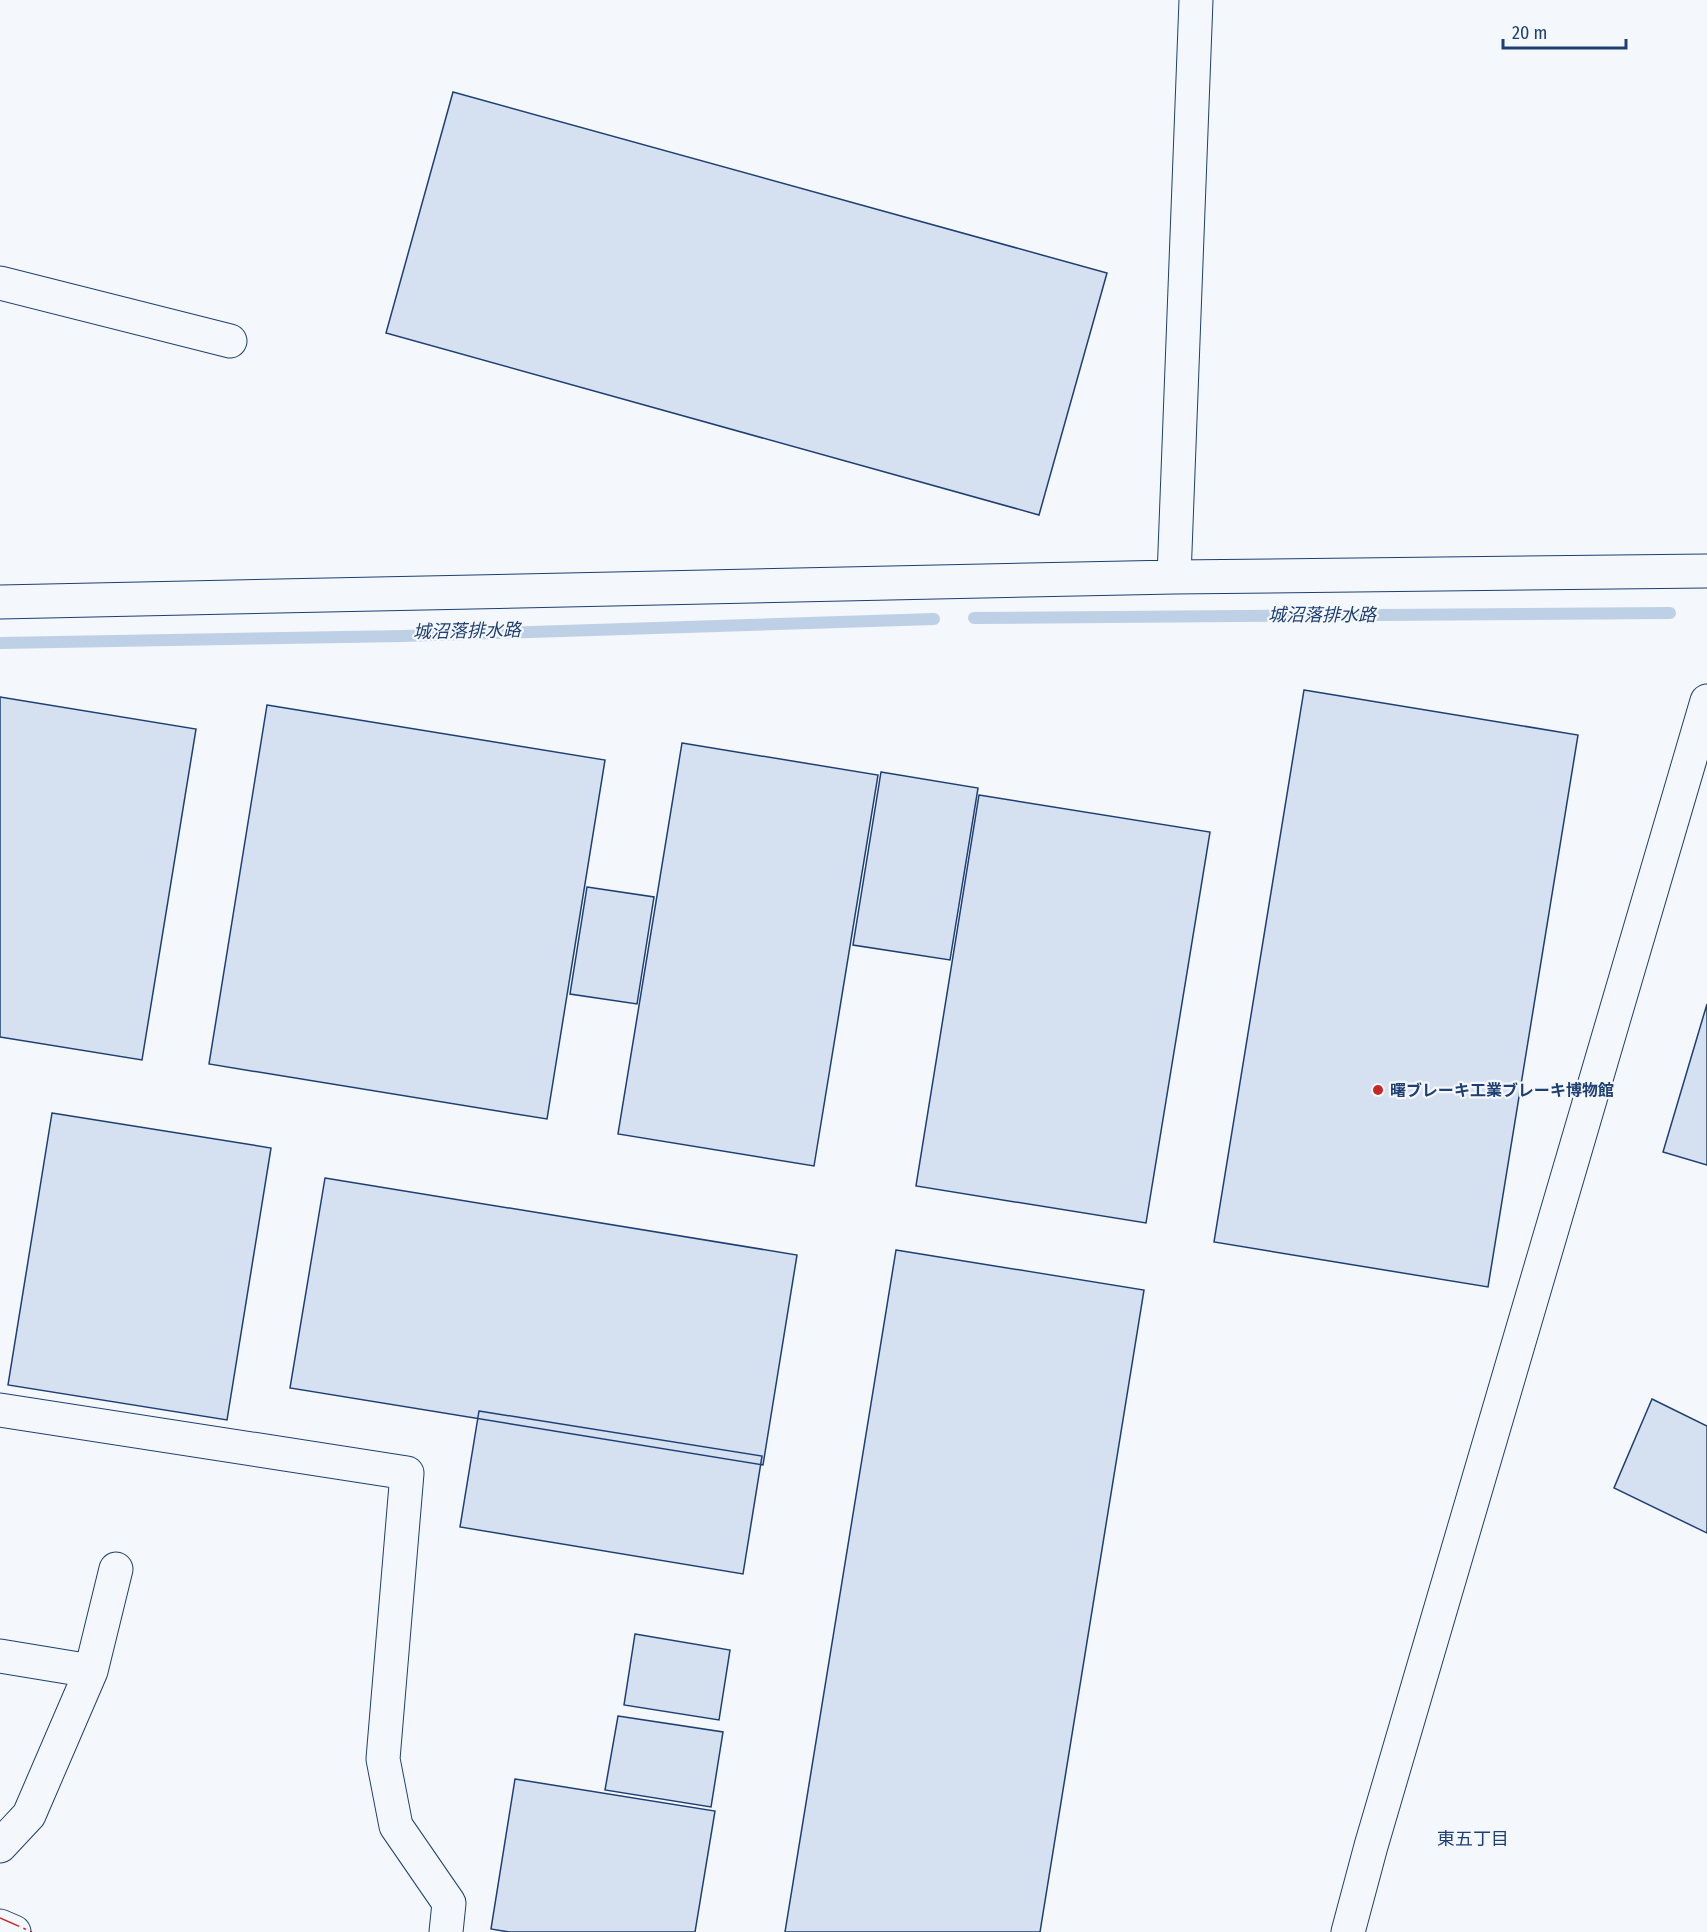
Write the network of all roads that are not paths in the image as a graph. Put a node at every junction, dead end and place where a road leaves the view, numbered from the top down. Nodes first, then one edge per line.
1 (1196, 0) edge
2 (0, 283) edge
3 (230, 340) dead end
4 (1707, 571) edge
5 (1174, 577) junction
6 (0, 602) edge
7 (1707, 701) edge
8 (0, 1410) edge
9 (116, 1569) dead end
10 (0, 1656) edge
11 (91, 1671) junction
12 (0, 1846) edge
13 (0, 1926) edge
14 (14, 1932) edge
15 (446, 1932) edge
16 (1348, 1932) edge

1 - 5 street
2 - 3 street
4 - 5 street
5 - 6 street
7 - 16 street
8 - 15 street
9 - 11 street
10 - 11 street
11 - 12 street
13 - 14 street

